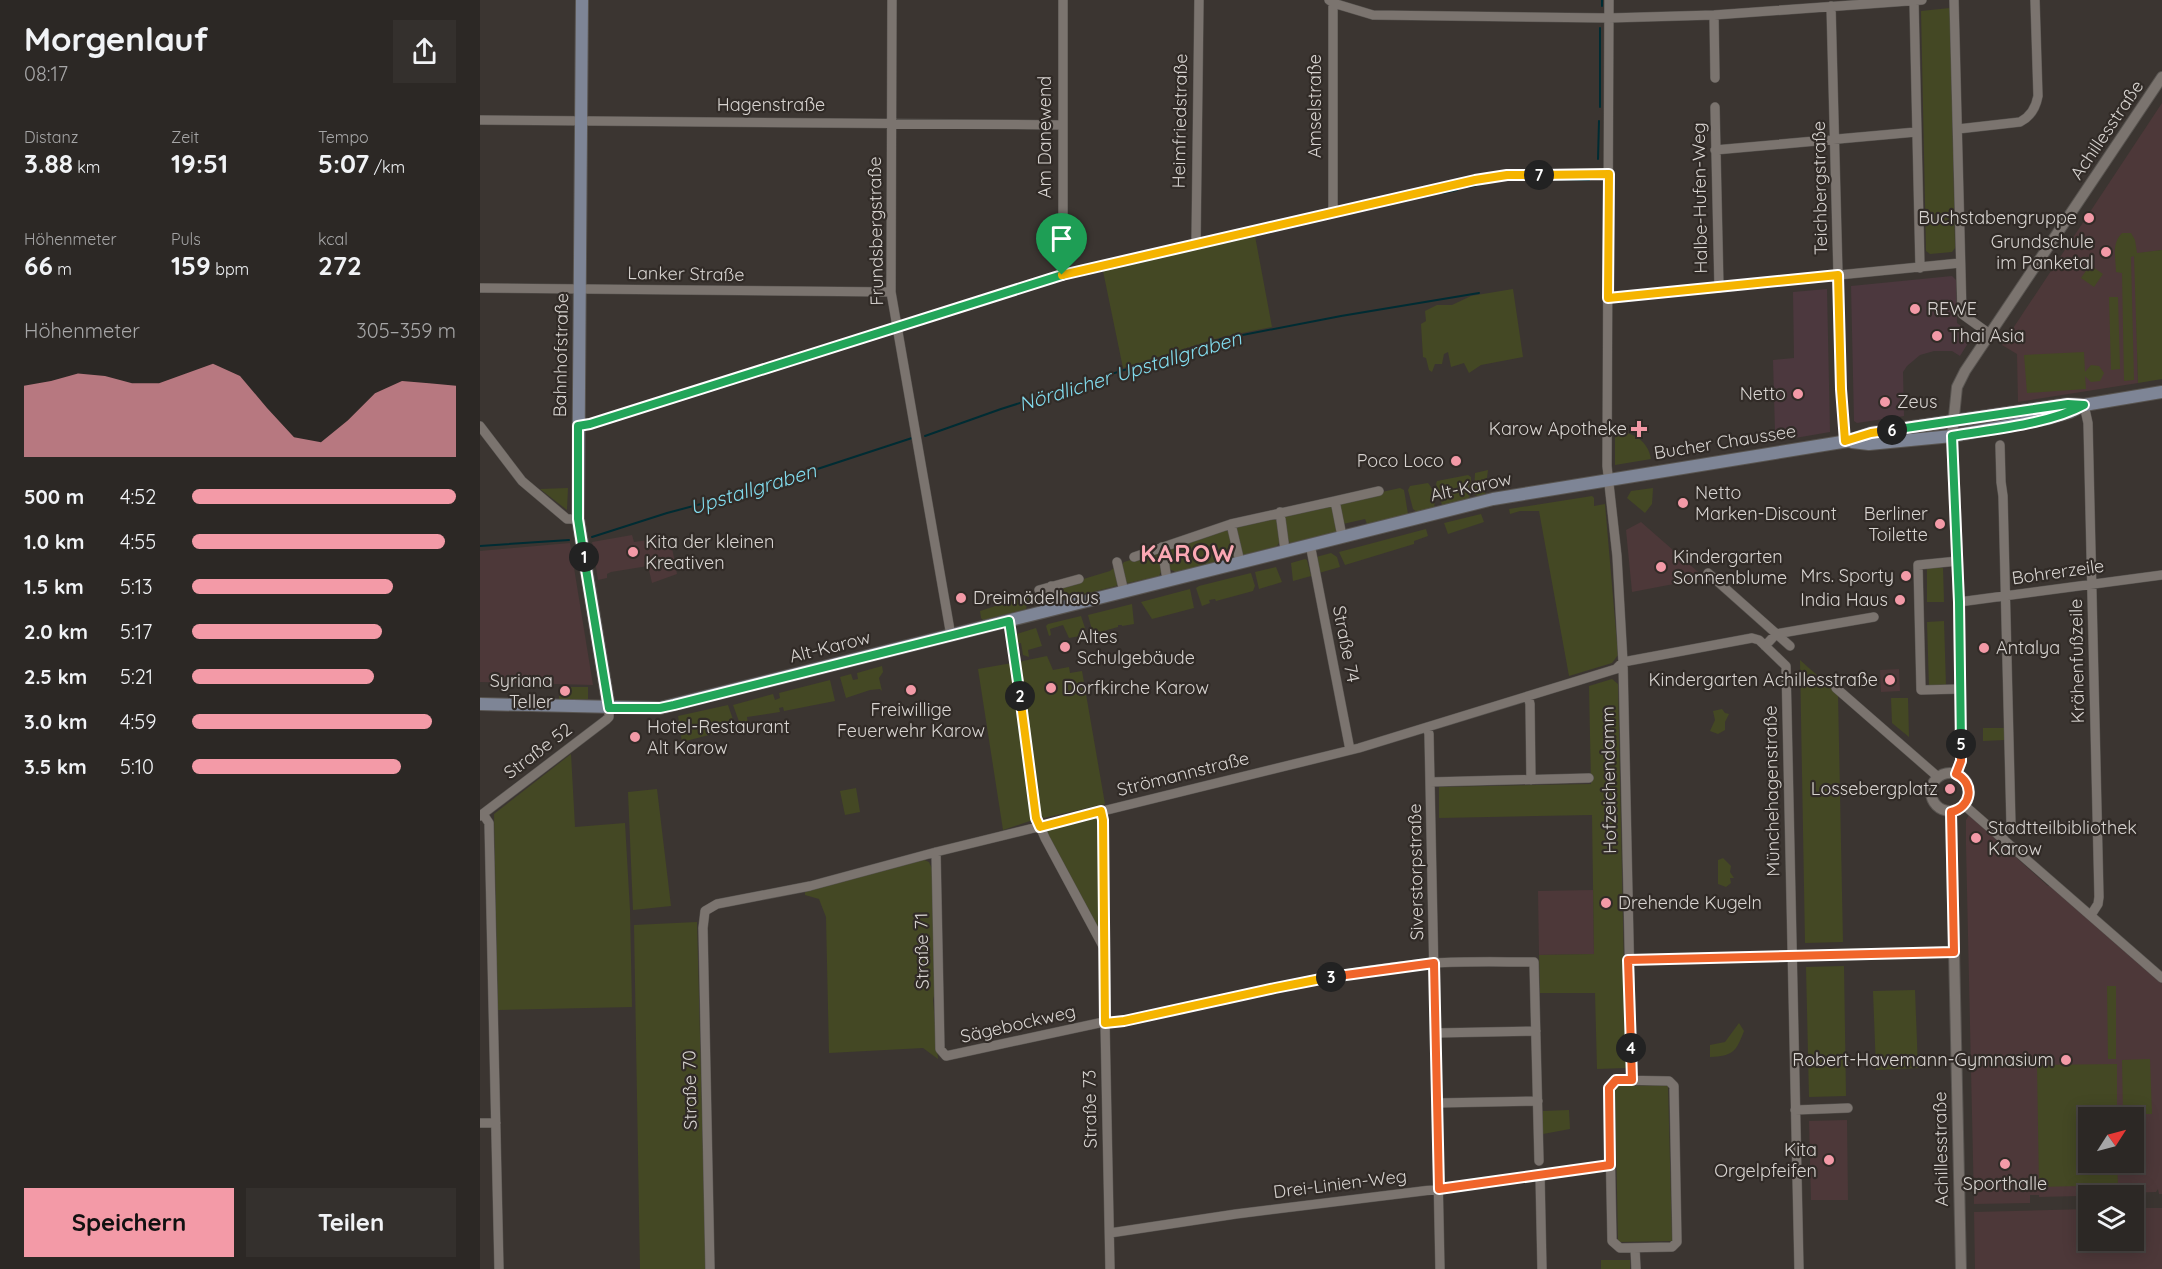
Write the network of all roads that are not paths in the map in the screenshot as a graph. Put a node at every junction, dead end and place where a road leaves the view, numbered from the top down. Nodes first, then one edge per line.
1 (582, 0) edge
2 (892, 0) edge
3 (1063, 0) edge
4 (1199, 0) edge
5 (1609, 0) edge
6 (1922, 0) edge
7 (1954, 0) edge
8 (2035, 0) edge
9 (1332, 1) edge
10 (1914, 1) edge
11 (1832, 6) junction
12 (1714, 15) junction
13 (1609, 18) junction
14 (2162, 77) edge
15 (1715, 78) dead end
16 (1715, 107) dead end
17 (480, 120) edge
18 (581, 120) junction
19 (891, 123) junction
20 (1062, 125) junction
21 (1958, 129) junction
22 (1916, 132) junction
23 (1835, 140) junction
24 (1715, 150) junction
25 (1609, 174) junction
26 (1333, 212) junction
27 (1196, 243) junction
28 (1960, 263) junction
29 (1920, 268) junction
30 (1062, 275) junction
31 (1838, 275) junction
32 (480, 288) edge
33 (1719, 288) junction
34 (579, 289) junction
35 (891, 292) junction
36 (1608, 298) junction
37 (897, 329) junction
38 (1990, 335) junction
39 (2162, 392) edge
40 (2084, 405) junction
41 (1953, 421) junction
42 (480, 426) edge
43 (578, 426) junction
44 (1952, 436) junction
45 (1847, 441) junction
46 (2000, 444) dead end
47 (1608, 480) junction
48 (1379, 491) dead end
49 (1335, 501) junction
50 (1280, 512) junction
51 (578, 519) junction
52 (1231, 524) junction
53 (1342, 536) junction
54 (1310, 544) junction
55 (1162, 547) junction
56 (1285, 550) junction
57 (1134, 556) dead end
58 (1958, 561) junction
59 (1117, 562) dead end
60 (1240, 562) junction
61 (1707, 573) dead end
62 (2162, 575) edge
63 (1079, 579) dead end
64 (1167, 580) junction
65 (2092, 585) junction
66 (1051, 586) junction
67 (1039, 590) dead end
68 (1124, 592) junction
69 (2006, 595) junction
70 (1959, 602) junction
71 (1058, 609) junction
72 (1874, 616) dead end
73 (1009, 621) junction
74 (1776, 634) junction
75 (951, 636) junction
76 (1765, 646) junction
77 (1790, 646) dead end
78 (1623, 662) junction
79 (1836, 688) dead end
80 (1960, 689) junction
81 (1528, 696) junction
82 (480, 704) edge
83 (609, 708) junction
84 (1428, 727) junction
85 (1350, 750) junction
86 (1956, 774) junction
87 (1938, 777) junction
88 (1589, 778) dead end
89 (1531, 780) junction
90 (1430, 782) junction
91 (1965, 805) junction
92 (1101, 811) junction
93 (1951, 812) junction
94 (482, 815) edge
95 (1040, 827) junction
96 (2002, 836) junction
97 (936, 852) junction
98 (705, 911) joint
99 (2091, 915) junction
100 (1104, 948) junction
101 (1954, 952) junction
102 (1793, 956) junction
103 (1628, 960) junction
104 (1434, 963) junction
105 (2162, 978) edge
106 (1105, 1023) junction
107 (1536, 1031) junction
108 (1436, 1033) junction
109 (940, 1048) joint
110 (1632, 1080) junction
111 (1538, 1101) junction
112 (1437, 1103) junction
113 (1848, 1108) dead end
114 (1795, 1110) junction
115 (480, 1123) edge
116 (496, 1123) junction
117 (1539, 1161) dead end
118 (1610, 1165) junction
119 (1540, 1175) junction
120 (1439, 1189) junction
121 (1110, 1233) junction
122 (1635, 1248) junction
123 (499, 1269) edge
124 (710, 1269) edge
125 (1110, 1269) edge
126 (1440, 1269) edge
127 (1542, 1269) edge
128 (1636, 1269) edge
129 (1799, 1269) edge
130 (1961, 1269) edge

1 - 18 main road, Bahnhofstraße
2 - 19 street, Frundsbergstraße
3 - 20 street, Am Danewend
4 - 27 street, Heimfriedstraße
5 - 13 street, Hofzeichendamm
6 - 10 street
7 - 21 street
8 - 21 street
9 - 13 street
9 - 26 street, Amselstraße
10 - 11 street
10 - 22 street
11 - 12 street
11 - 23 street, Teichbergstraße
12 - 13 street
12 - 15 street
13 - 25 street, Hofzeichendamm
14 - 38 street, Achillesstraße
16 - 24 street, Halbe-Hufen-Weg
17 - 18 street, Hagenstraße
18 - 19 street, Hagenstraße
18 - 34 main road, Bahnhofstraße
19 - 20 street, Hagenstraße
19 - 35 street, Frundsbergstraße
20 - 30 street, Am Danewend
21 - 28 street
22 - 23 street
22 - 29 street
23 - 24 street
23 - 31 street, Teichbergstraße
24 - 33 street, Halbe-Hufen-Weg
25 - 26 street
25 - 36 street, Hofzeichendamm
26 - 27 street
27 - 30 street
28 - 29 street
28 - 38 street
29 - 31 street
30 - 37 street
31 - 33 street
31 - 45 street, Teichbergstraße
32 - 34 street, Lanker Straße
33 - 36 street
34 - 35 street, Lanker Straße
34 - 43 main road, Bahnhofstraße
35 - 37 street, Frundsbergstraße
36 - 47 street, Hofzeichendamm
37 - 43 street
37 - 75 street, Frundsbergstraße
38 - 41 street, Achillesstraße
39 - 40 main road, Bucher Chaussee
40 - 41 main road, Bucher Chaussee
40 - 44 main road, Bucher Chaussee
40 - 65 street, Krähenfußzeile
41 - 44 street, Achillesstraße
41 - 45 main road, Bucher Chaussee
42 - 51 street
43 - 51 main road, Bahnhofstraße
44 - 45 main road, Bucher Chaussee
44 - 58 street, Achillesstraße
45 - 47 main road, Bucher Chaussee
46 - 69 street
47 - 53 main road, Alt-Karow
47 - 78 street, Hofzeichendamm
48 - 49 street
49 - 50 street
49 - 53 street
50 - 52 street
50 - 56 street
51 - 83 main road, Bahnhofstraße
52 - 55 street
52 - 60 street
53 - 54 main road, Alt-Karow
54 - 56 main road, Alt-Karow
54 - 85 street, Straße 74
55 - 57 street
55 - 64 street
56 - 60 main road, Alt-Karow
58 - 70 street, Achillesstraße
58 - 80 street
59 - 68 street
60 - 64 main road, Alt-Karow
61 - 74 street
62 - 65 street, Bohrerzeile
63 - 66 street
64 - 68 main road, Alt-Karow
65 - 69 street, Bohrerzeile
65 - 99 street, Krähenfußzeile
66 - 67 street
66 - 71 street
68 - 71 main road, Alt-Karow
69 - 70 street, Bohrerzeile
69 - 96 street
70 - 80 street, Achillesstraße
71 - 73 main road, Alt-Karow
72 - 74 street
73 - 75 main road, Alt-Karow
73 - 95 street, Straße 73
74 - 76 street
74 - 77 street
75 - 83 main road, Alt-Karow
76 - 78 street, Strömannstraße
76 - 102 street, Münchehagenstraße
78 - 81 street, Strömannstraße
78 - 103 street, Hofzeichendamm
79 - 87 street
80 - 86 street, Achillesstraße
81 - 84 street, Strömannstraße
81 - 89 street
82 - 83 main road, Alt-Karow
83 - 94 street, Straße 52
84 - 85 street, Strömannstraße
84 - 90 street, Siverstorpstraße
85 - 92 street, Strömannstraße
86 - 87 street
86 - 91 street
87 - 93 street
88 - 89 street
89 - 90 street, Siverstorpstraße
90 - 104 street, Siverstorpstraße
91 - 93 street
91 - 96 street
92 - 95 street, Strömannstraße
92 - 100 street, Straße 73
93 - 101 street, Achillesstraße
94 - 116 street
95 - 97 street, Strömannstraße
95 - 100 street, Straße 73
96 - 99 street
97 - 98 street, Strömannstraße
97 - 109 street, Straße 71
98 - 124 street, Straße 70
99 - 105 street
100 - 106 street, Straße 73
101 - 102 street
101 - 130 street, Achillesstraße
102 - 103 street
102 - 114 street, Münchehagenstraße
103 - 110 street, Hofzeichendamm
104 - 106 street, Sägebockweg
104 - 107 street, Sägebockweg
104 - 108 street, Siverstorpstraße
106 - 109 street, Sägebockweg
106 - 121 street, Straße 73
107 - 108 street
107 - 111 street
108 - 112 street, Siverstorpstraße
110 - 118 street
110 - 122 street
111 - 112 street
111 - 117 street
112 - 120 street, Siverstorpstraße
113 - 114 street
114 - 129 street, Münchehagenstraße
115 - 116 street
116 - 123 street
118 - 119 street, Drei-Linien-Weg
118 - 122 street
119 - 120 street, Drei-Linien-Weg
119 - 127 street
120 - 121 street, Drei-Linien-Weg
120 - 126 street, Siverstorpstraße
121 - 125 street, Straße 73
122 - 128 street

